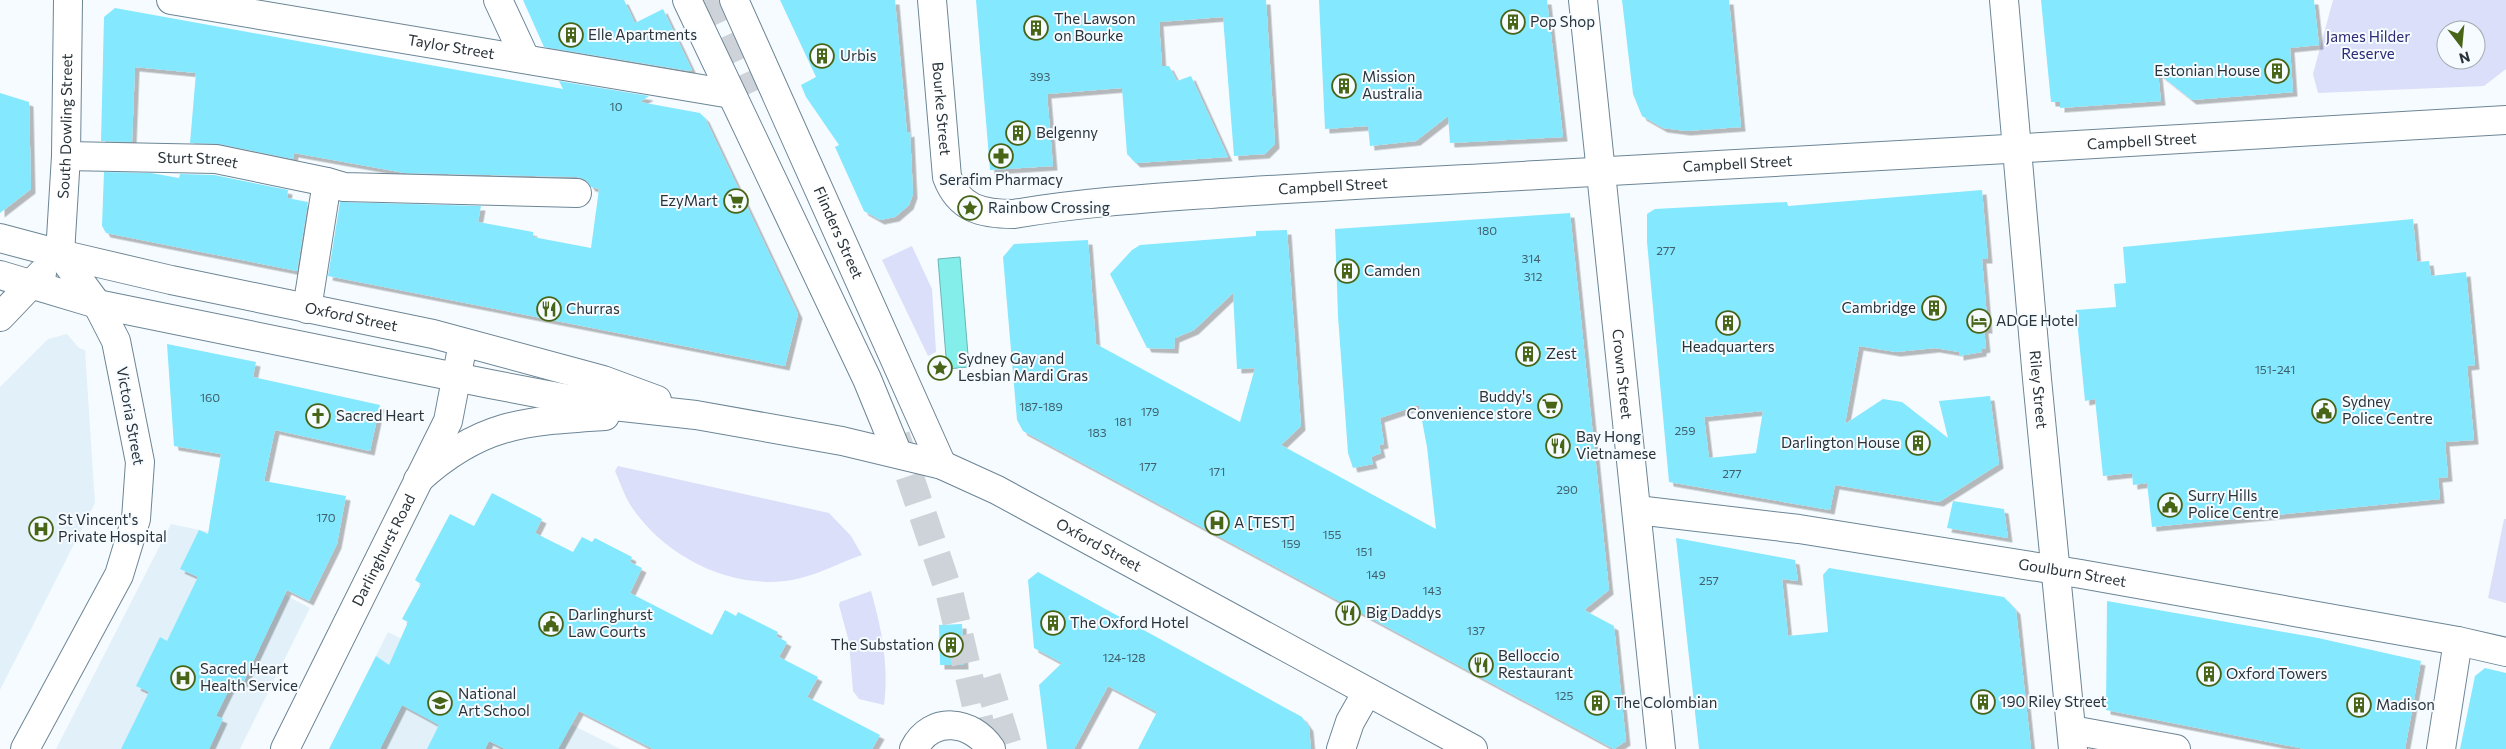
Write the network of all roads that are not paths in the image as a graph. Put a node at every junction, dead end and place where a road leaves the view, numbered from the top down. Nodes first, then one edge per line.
1 (68, 0) edge
2 (171, 0) edge
3 (498, 0) edge
4 (688, 0) edge
5 (734, 0) edge
6 (932, 0) edge
7 (1583, 0) edge
8 (2004, 0) edge
9 (525, 58) junction
10 (731, 94) junction
11 (2506, 120) edge
12 (2017, 149) junction
13 (66, 156) junction
14 (1602, 171) junction
15 (327, 182) junction
16 (577, 193) dead end
17 (970, 208) joint
18 (0, 238) edge
19 (60, 254) junction
20 (0, 275) edge
21 (30, 284) junction
22 (97, 304) junction
23 (307, 308) junction
24 (0, 317) edge
25 (463, 342) junction
26 (457, 376) junction
27 (696, 414) junction
28 (897, 452) junction
29 (942, 465) junction
30 (418, 480) junction
31 (1637, 510) junction
32 (2055, 570) junction
33 (2458, 641) junction
34 (2506, 652) edge
35 (1367, 692) junction
36 (2072, 739) edge
37 (25, 749) edge
38 (285, 749) edge
39 (914, 749) edge
40 (991, 749) edge
41 (1341, 749) edge
42 (1473, 749) edge
43 (1661, 749) edge
44 (2176, 749) edge
45 (2441, 749) edge

1 - 13 street, South Dowling Street
2 - 9 street, Taylor Street
3 - 9 street
4 - 10 street
5 - 29 street, Flinders Street
6 - 17 street, Bourke Street
7 - 14 street, Crown Street
8 - 12 street, Riley Street
9 - 10 street, Taylor Street
10 - 28 street
11 - 12 street, Campbell Street
12 - 14 street, Campbell Street
12 - 32 street, Riley Street
13 - 15 street, Sturt Street
13 - 19 street, South Dowling Street
14 - 17 street, Campbell Street
14 - 31 street, Crown Street
15 - 16 street, Sturt Street
15 - 23 street
18 - 19 street, Oxford Street
19 - 21 street
19 - 22 street, Victoria Street
19 - 23 street, Oxford Street
20 - 21 street, Oxford Street
21 - 22 street, Oxford Street
21 - 24 street
22 - 26 street, Oxford Street
22 - 37 street, Victoria Street
23 - 25 street, Oxford Street
25 - 26 street, Darlinghurst Road
25 - 27 street, Oxford Street
26 - 27 street, Oxford Street
26 - 30 street, Darlinghurst Road
27 - 28 street, Oxford Street
27 - 30 street
28 - 29 street, Oxford Street
29 - 35 street, Oxford Street
30 - 38 street, Darlinghurst Road
31 - 32 street, Goulburn Street
31 - 43 street, Crown Street
32 - 33 street, Goulburn Street
32 - 36 street, Riley Street
33 - 34 street, Goulburn Street
33 - 45 street
35 - 41 street
35 - 42 street, Oxford Street
36 - 44 street
39 - 40 street

